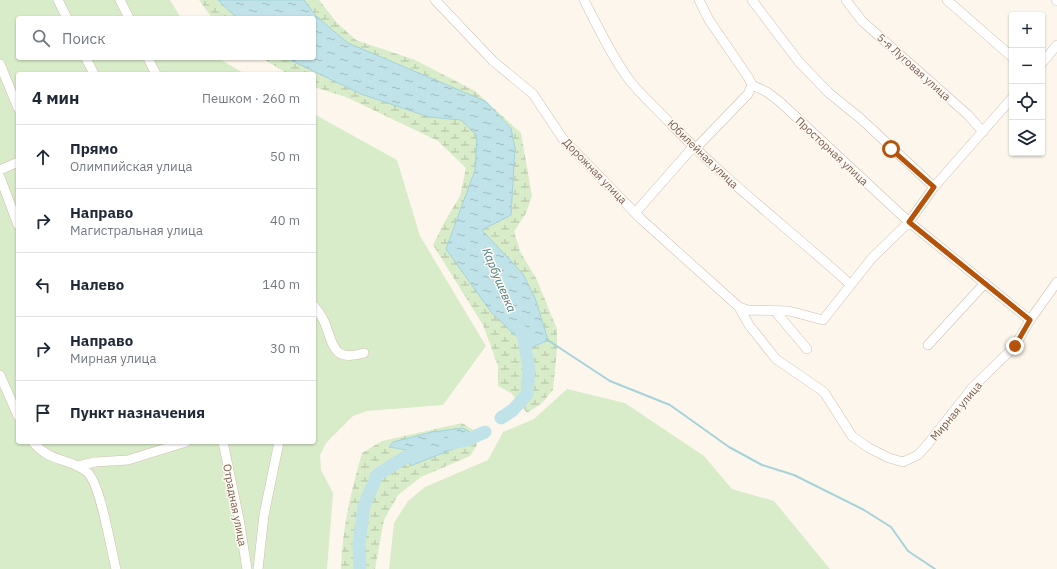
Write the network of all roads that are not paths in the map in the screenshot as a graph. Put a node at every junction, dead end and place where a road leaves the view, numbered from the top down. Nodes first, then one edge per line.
1 (58, 0) edge
2 (120, 0) edge
3 (436, 0) edge
4 (584, 0) edge
5 (699, 0) edge
6 (752, 0) edge
7 (846, 0) edge
8 (947, 0) edge
9 (66, 16) edge
10 (128, 16) edge
11 (1057, 45) edge
12 (1009, 55) edge
13 (1045, 59) edge
14 (87, 60) edge
15 (149, 60) edge
16 (0, 64) edge
17 (93, 72) edge
18 (155, 72) edge
19 (752, 85) junction
20 (1009, 102) edge
21 (16, 103) edge
22 (983, 132) junction
23 (694, 148) junction
24 (16, 163) edge
25 (0, 170) edge
26 (0, 177) edge
27 (934, 187) junction
28 (635, 213) junction
29 (16, 220) edge
30 (909, 222) junction
31 (1057, 282) edge
32 (985, 283) junction
33 (850, 284) junction
34 (739, 307) junction
35 (316, 309) edge
36 (775, 310) junction
37 (1030, 320) junction
38 (928, 345) dead end
39 (807, 349) dead end
40 (364, 353) dead end
41 (0, 375) edge
42 (16, 411) edge
43 (35, 444) edge
44 (180, 444) edge
45 (221, 444) edge
46 (279, 444) edge
47 (78, 466) junction
48 (116, 569) edge
49 (247, 569) edge
50 (258, 569) edge

1 - 9 street
2 - 10 street
3 - 28 street, Дорожная улица
4 - 23 street, Юбилейная улица
5 - 19 street
6 - 27 street
7 - 22 street, 5-я Луговая улица
8 - 12 street
11 - 13 street
14 - 17 street
15 - 18 street
16 - 21 street
19 - 23 street
19 - 30 street, Просторная улица
20 - 22 street
22 - 27 street
23 - 28 street
23 - 33 street, Юбилейная улица
24 - 25 street
26 - 29 street
27 - 30 street
28 - 34 street, Дорожная улица
30 - 32 street, Просторная улица
30 - 33 street
31 - 37 street, Мирная улица
32 - 37 street, Просторная улица
32 - 38 street
33 - 36 street
34 - 36 street
34 - 37 street, Мирная улица
35 - 40 street
36 - 39 street
41 - 42 street
43 - 47 street
44 - 47 street
45 - 49 street, Отрадная улица
46 - 50 street
47 - 48 street

